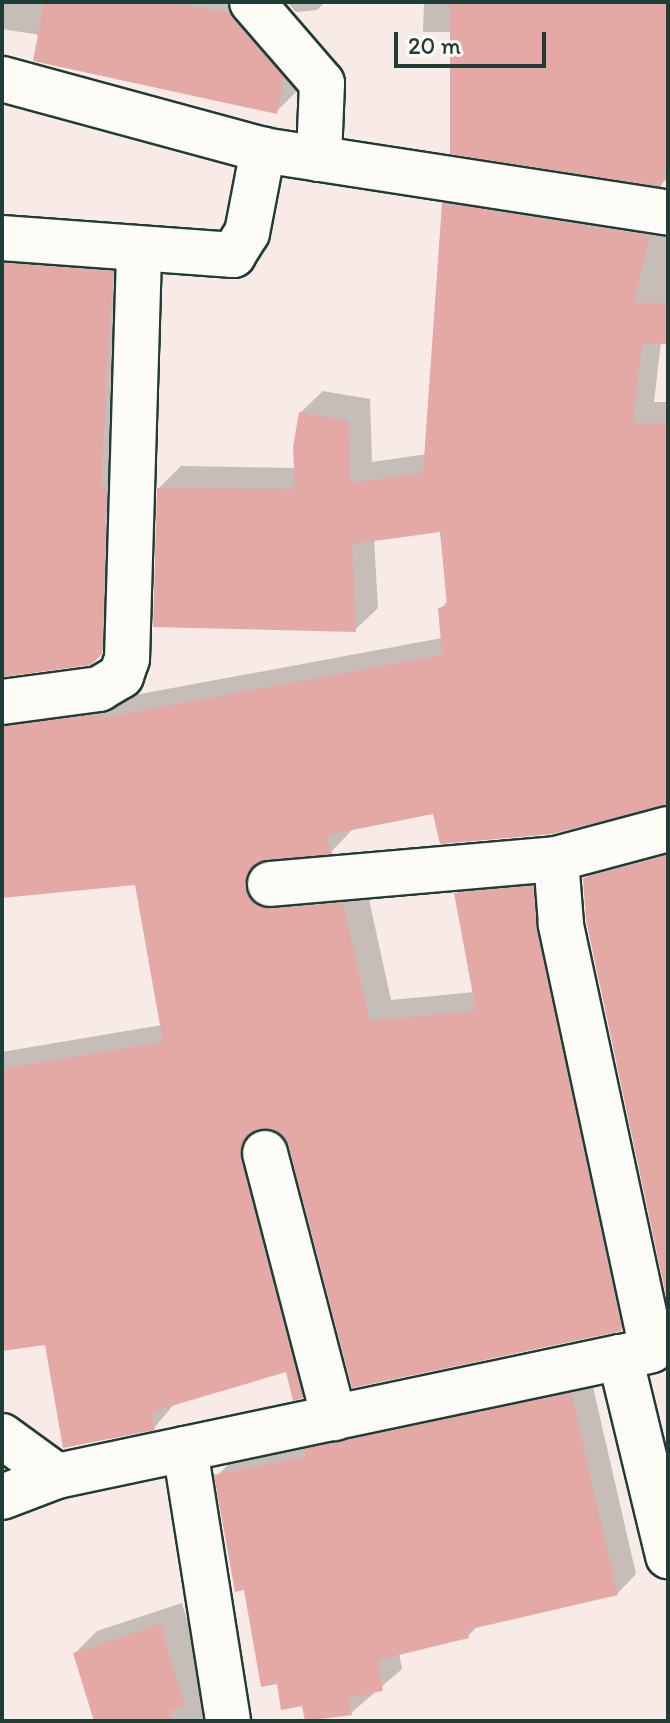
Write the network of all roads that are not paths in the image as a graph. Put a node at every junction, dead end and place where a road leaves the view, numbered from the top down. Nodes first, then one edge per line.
1 (252, 2) edge
2 (2, 79) edge
3 (263, 150) junction
4 (319, 159) junction
5 (668, 213) edge
6 (2, 238) edge
7 (139, 250) junction
8 (2, 702) edge
9 (668, 829) edge
10 (556, 859) junction
11 (270, 884) dead end
12 (265, 1153) dead end
13 (647, 1352) edge
14 (334, 1418) junction
15 (2, 1436) edge
16 (185, 1449) junction
17 (57, 1476) junction
18 (2, 1497) edge
19 (668, 1556) edge
20 (228, 1721) edge

1 - 4 street
2 - 3 street
3 - 4 street
3 - 7 street
4 - 5 street
6 - 7 street
7 - 8 street
9 - 10 street
10 - 11 street
10 - 13 street
12 - 14 street
13 - 14 street
13 - 19 street
14 - 16 street
15 - 17 street
16 - 17 street
16 - 20 street
17 - 18 street

